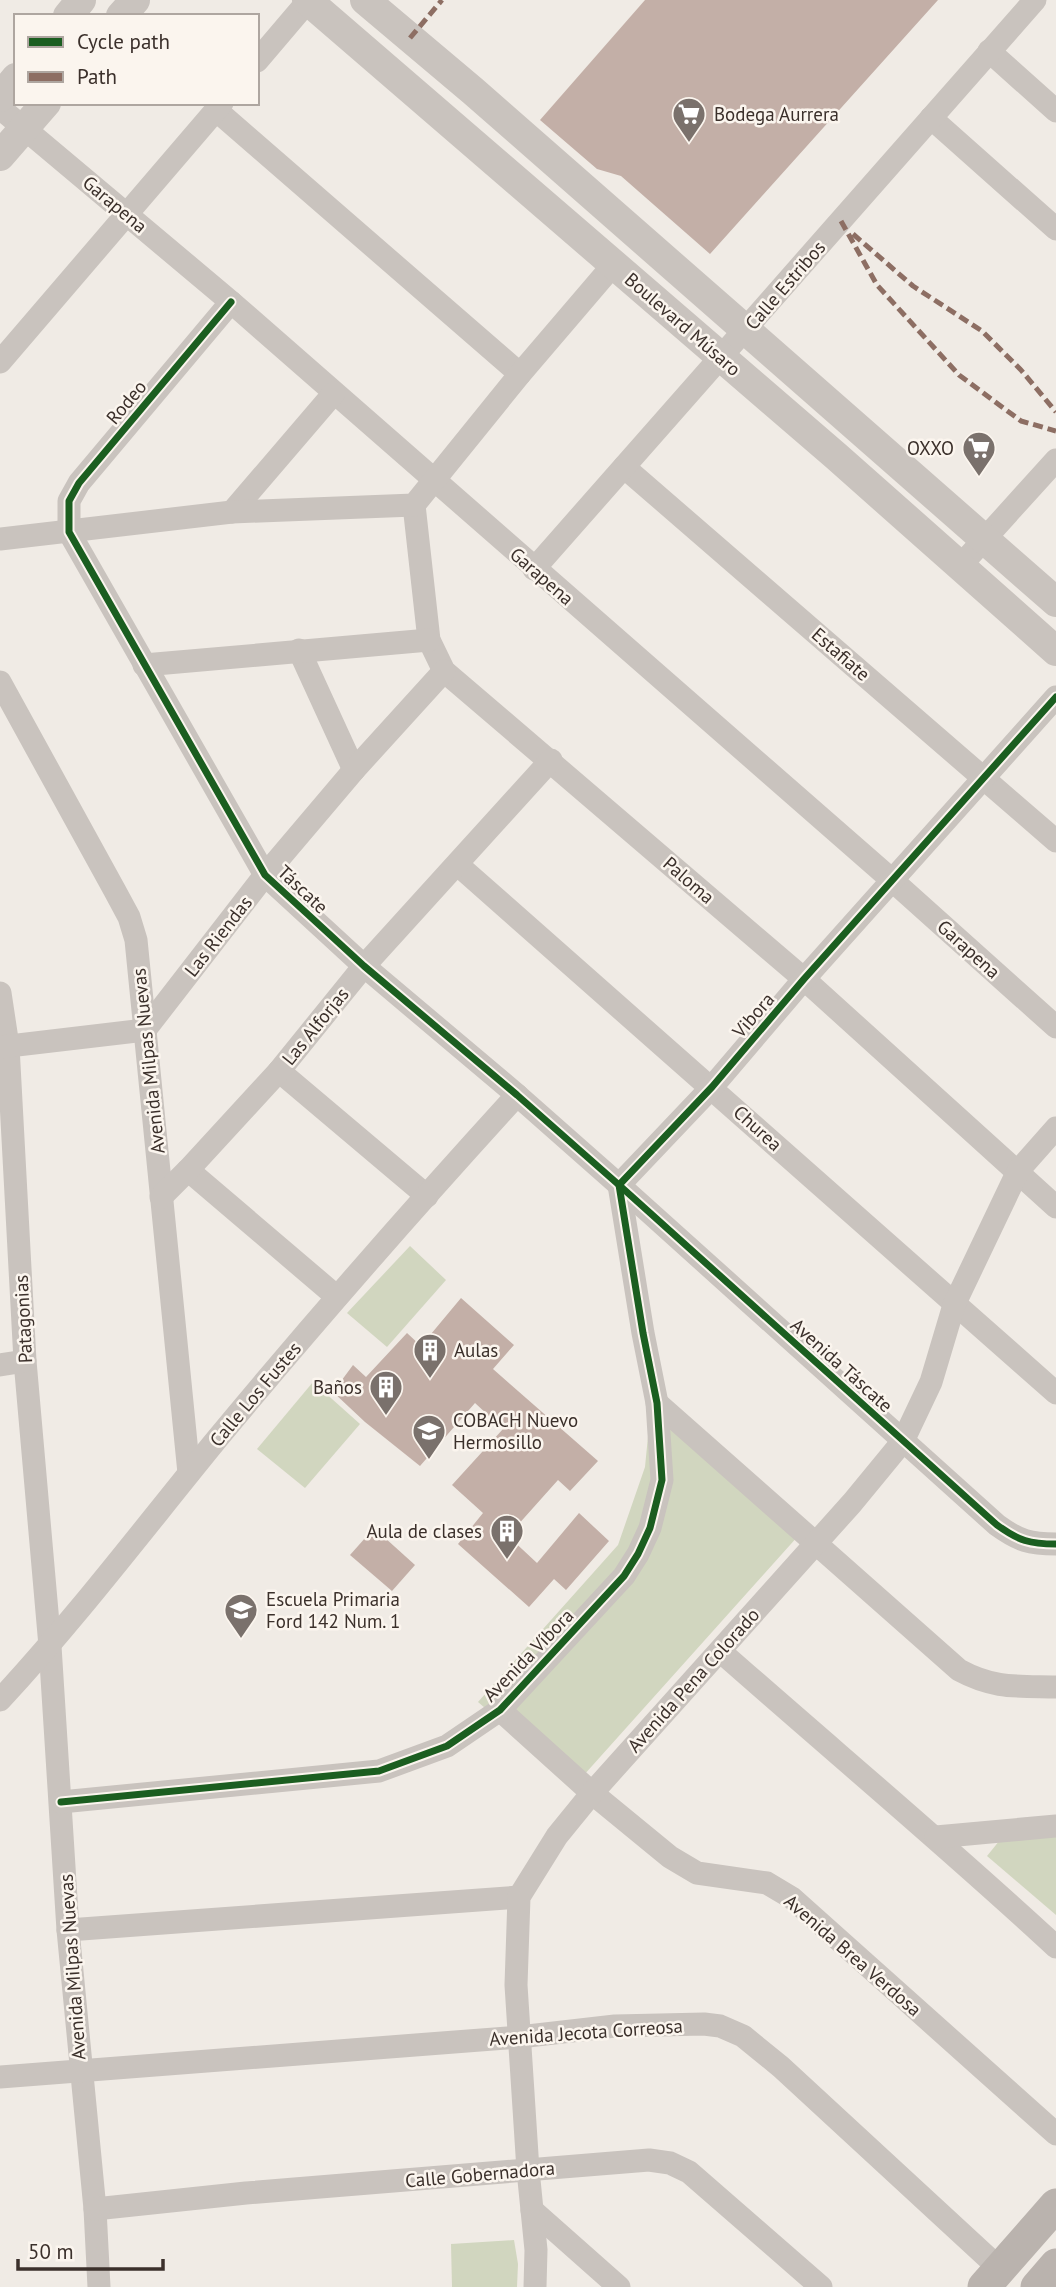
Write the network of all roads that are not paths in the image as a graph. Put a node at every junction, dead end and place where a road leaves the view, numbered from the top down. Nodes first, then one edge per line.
1 (81, 0) edge
2 (135, 0) edge
3 (307, 0) edge
4 (365, 0) edge
5 (1035, 0) edge
6 (70, 14) edge
7 (123, 14) edge
8 (989, 51) junction
9 (259, 59) edge
10 (14, 80) edge
11 (0, 97) edge
12 (44, 105) edge
13 (219, 107) edge
14 (0, 108) edge
15 (1056, 111) edge
16 (931, 118) junction
17 (25, 128) junction
18 (0, 156) edge
19 (127, 213) junction
20 (1056, 229) edge
21 (614, 264) junction
22 (230, 302) junction
23 (746, 330) junction
24 (720, 358) junction
25 (0, 362) edge
26 (520, 374) junction
27 (334, 393) junction
28 (1056, 460) edge
29 (624, 467) junction
30 (433, 481) junction
31 (414, 505) junction
32 (232, 512) junction
33 (69, 532) junction
34 (0, 539) edge
35 (984, 539) junction
36 (961, 565) junction
37 (534, 569) junction
38 (1056, 602) edge
39 (429, 640) junction
40 (299, 650) junction
41 (1056, 651) edge
42 (144, 665) junction
43 (444, 671) junction
44 (0, 682) edge
45 (1056, 697) edge
46 (551, 760) junction
47 (354, 770) junction
48 (985, 778) junction
49 (1056, 841) edge
50 (458, 865) junction
51 (265, 875) junction
52 (893, 881) junction
53 (364, 967) junction
54 (804, 979) junction
55 (0, 993) edge
56 (1056, 1027) edge
57 (145, 1030) junction
58 (4, 1046) edge
59 (279, 1071) junction
60 (712, 1087) junction
61 (517, 1095) junction
62 (1056, 1128) edge
63 (188, 1170) junction
64 (1017, 1171) junction
65 (619, 1185) junction
66 (427, 1196) junction
67 (161, 1197) junction
68 (1056, 1207) edge
69 (337, 1297) junction
70 (954, 1305) junction
71 (25, 1361) junction
72 (0, 1365) edge
73 (1056, 1393) edge
74 (657, 1403) junction
75 (903, 1441) junction
76 (189, 1473) junction
77 (816, 1544) junction
78 (1056, 1544) edge
79 (50, 1646) junction
80 (720, 1651) junction
81 (1056, 1687) edge
82 (0, 1700) edge
83 (500, 1710) junction
84 (592, 1793) junction
85 (61, 1802) junction
86 (1056, 1826) edge
87 (936, 1837) junction
88 (519, 1897) junction
89 (68, 1930) junction
90 (1056, 1947) edge
91 (519, 2036) junction
92 (80, 2070) junction
93 (0, 2077) edge
94 (1056, 2134) edge
95 (528, 2169) junction
96 (1056, 2205) edge
97 (95, 2209) junction
98 (532, 2210) junction
99 (1056, 2265) edge
100 (992, 2278) edge
101 (99, 2287) edge
102 (535, 2287) edge
103 (619, 2287) edge
104 (821, 2287) edge
105 (1037, 2287) edge

1 - 6 street
2 - 7 street
3 - 9 street
3 - 21 street, Boulevard Músaro
4 - 23 street, Boulevard Músaro
5 - 8 street, Calle Estribos
8 - 15 street
8 - 16 street, Calle Estribos
10 - 11 street
12 - 17 street
13 - 19 street
13 - 26 street
14 - 17 street, Garapena
16 - 20 street
16 - 23 street, Calle Estribos
17 - 18 street
17 - 19 street, Garapena
19 - 22 street, Garapena
19 - 25 street
21 - 24 street, Boulevard Músaro
21 - 26 street
22 - 27 street, Garapena
22 - 33 street, Rodeo
23 - 24 street, Calle Estribos
23 - 35 street, Boulevard Músaro
24 - 29 street, Calle Estribos
24 - 36 street, Boulevard Músaro
26 - 30 street
27 - 30 street, Garapena
27 - 32 street
28 - 35 street
29 - 37 street, Calle Estribos
29 - 48 street, Estafiate
30 - 31 street
30 - 37 street, Garapena
31 - 32 street
31 - 39 street, Paloma
32 - 33 street
33 - 34 street
33 - 42 street, Táscate
35 - 36 street
35 - 38 street, Boulevard Músaro
36 - 41 street, Boulevard Músaro
37 - 52 street, Garapena
39 - 40 street
39 - 43 street, Paloma
40 - 42 street
40 - 47 street
42 - 51 street, Táscate
43 - 46 street, Paloma
43 - 47 street, Las Riendas
44 - 57 street, Avenida Milpas Nuevas
45 - 48 street, Vibora
46 - 50 street, Las Alforjas
46 - 54 street, Paloma
47 - 51 street, Las Riendas
48 - 49 street, Estafiate
48 - 52 street, Vibora
50 - 53 street, Las Alforjas
50 - 60 street, Churea
51 - 53 street, Táscate
51 - 57 street, Las Riendas
52 - 54 street, Vibora
52 - 56 street, Garapena
53 - 59 street, Las Alforjas
53 - 61 street, Táscate
54 - 60 street, Vibora
54 - 64 street, Paloma
55 - 58 street, Patagonias
57 - 58 street
57 - 67 street, Avenida Milpas Nuevas
58 - 71 street, Patagonias
59 - 63 street, Las Alforjas
59 - 66 street
60 - 65 street, Vibora
60 - 70 street, Churea
61 - 65 street, Táscate
61 - 66 street, Calle Los Fustes
62 - 64 street, Avenida Pena Colorado
63 - 67 street, Las Alforjas
63 - 69 street
64 - 68 street, Paloma
64 - 70 street, Avenida Pena Colorado
65 - 74 street
65 - 75 street, Avenida Táscate
66 - 69 street, Calle Los Fustes
67 - 76 street, Avenida Milpas Nuevas
69 - 76 street, Calle Los Fustes
70 - 73 street, Churea
70 - 75 street, Avenida Pena Colorado
71 - 72 street
71 - 79 street, Patagonias
74 - 77 street
74 - 83 street, Avenida Víbora
75 - 77 street, Avenida Pena Colorado
75 - 78 street, Avenida Táscate
76 - 79 street, Calle Los Fustes
77 - 80 street, Avenida Pena Colorado
77 - 81 street
79 - 82 street, Calle Los Fustes
79 - 85 street, Avenida Milpas Nuevas
80 - 84 street, Avenida Pena Colorado
80 - 87 street
83 - 84 street, Avenida Brea Verdosa
83 - 85 street, Avenida Víbora
84 - 88 street, Avenida Pena Colorado
84 - 94 street, Avenida Brea Verdosa
85 - 89 street, Avenida Milpas Nuevas
86 - 87 street
87 - 90 street
88 - 89 street
88 - 91 street, Avenida Pena Colorado
89 - 92 street, Avenida Milpas Nuevas
91 - 92 street, Avenida Jecota Correosa
91 - 95 street, Avenida Pena Colorado
91 - 100 street, Avenida Jecota Correosa
92 - 93 street, Avenida Jecota Correosa
92 - 97 street, Avenida Milpas Nuevas
95 - 97 street, Calle Gobernadora
95 - 98 street, Avenida Pena Colorado
95 - 104 street, Calle Gobernadora
96 - 100 main road
97 - 101 street, Avenida Milpas Nuevas
98 - 102 street, Avenida Pena Colorado
98 - 103 street
99 - 105 main road

